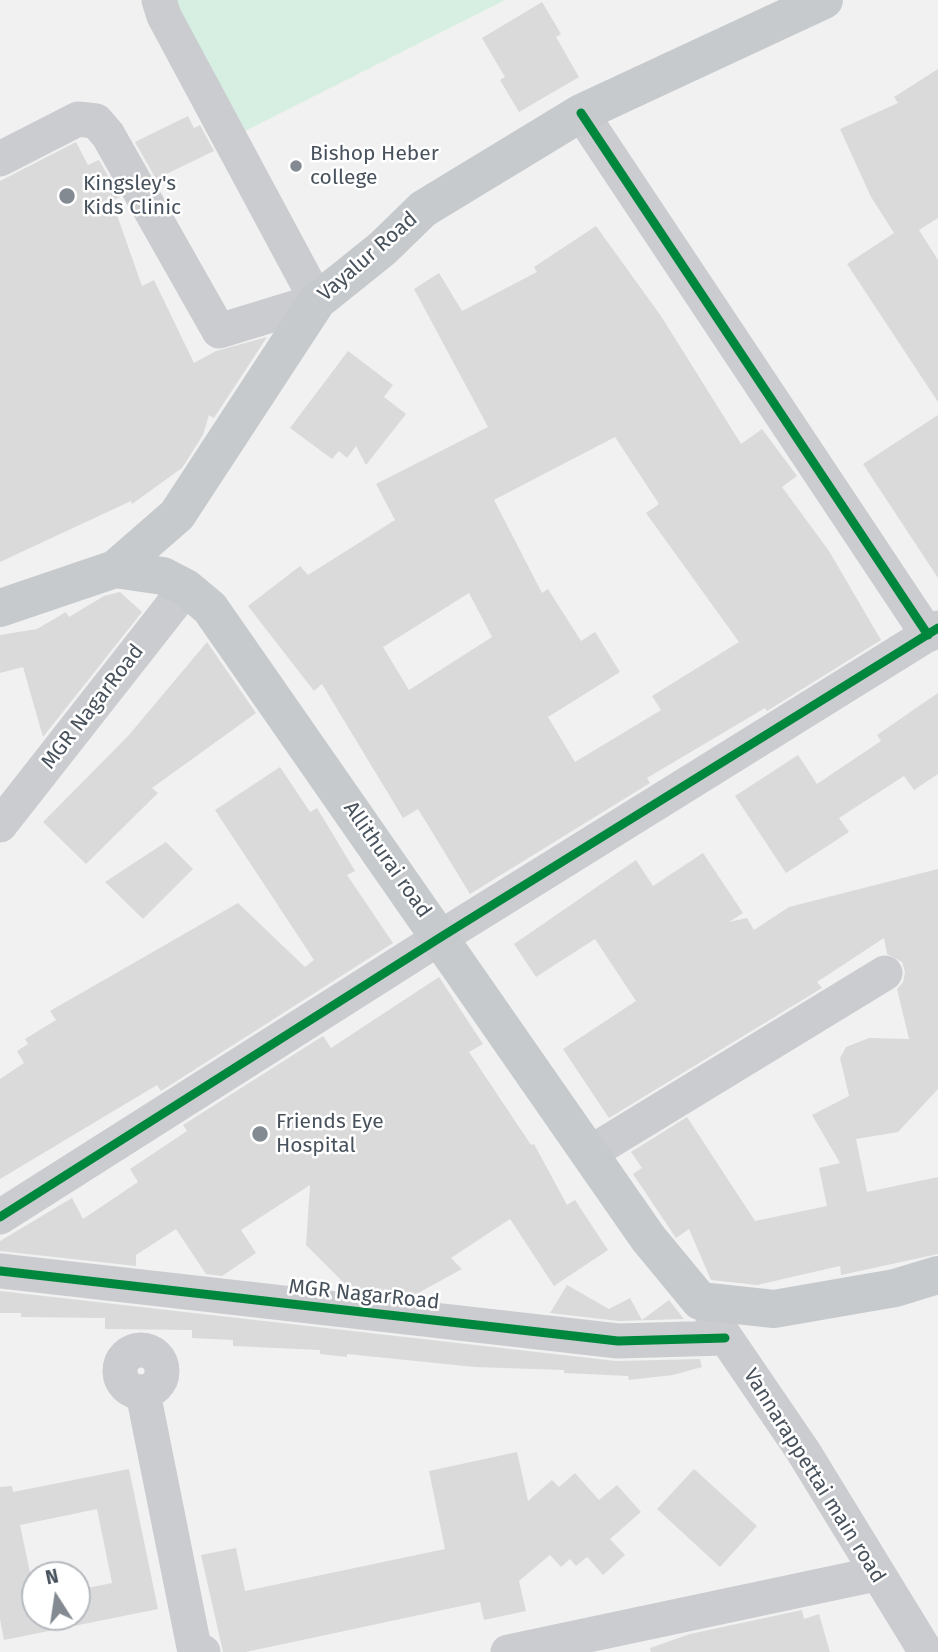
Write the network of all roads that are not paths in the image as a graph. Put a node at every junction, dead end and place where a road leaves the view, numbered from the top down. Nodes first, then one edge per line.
1 (159, 0) edge
2 (824, 0) edge
3 (581, 113) junction
4 (0, 159) edge
5 (317, 300) junction
6 (115, 569) junction
7 (186, 588) junction
8 (0, 608) edge
9 (933, 631) edge
10 (0, 825) edge
11 (441, 937) junction
12 (885, 973) dead end
13 (590, 1153) junction
14 (0, 1217) edge
15 (0, 1271) edge
16 (938, 1275) edge
17 (700, 1301) junction
18 (725, 1338) junction
19 (143, 1393) dead end
20 (876, 1574) junction
21 (202, 1652) edge
22 (508, 1652) edge
23 (926, 1652) edge

1 - 5 street
2 - 3 main road, Vayalur Road
3 - 5 main road, Vayalur Road
3 - 9 street
4 - 5 street
5 - 6 main road, Vayalur Road
6 - 7 main road, Allithurai road
6 - 8 main road, Vayalur Road
7 - 10 street, MGR NagarRoad
7 - 11 main road, Allithurai road
9 - 11 street
11 - 13 main road, Allithurai road
11 - 14 street
12 - 13 street
13 - 17 main road, Allithurai road
15 - 18 street, MGR NagarRoad
16 - 17 main road
17 - 18 street, Vannarappettai main road
18 - 20 street, Vannarappettai main road
19 - 21 street
20 - 22 street
20 - 23 street, Vannarappettai main road

